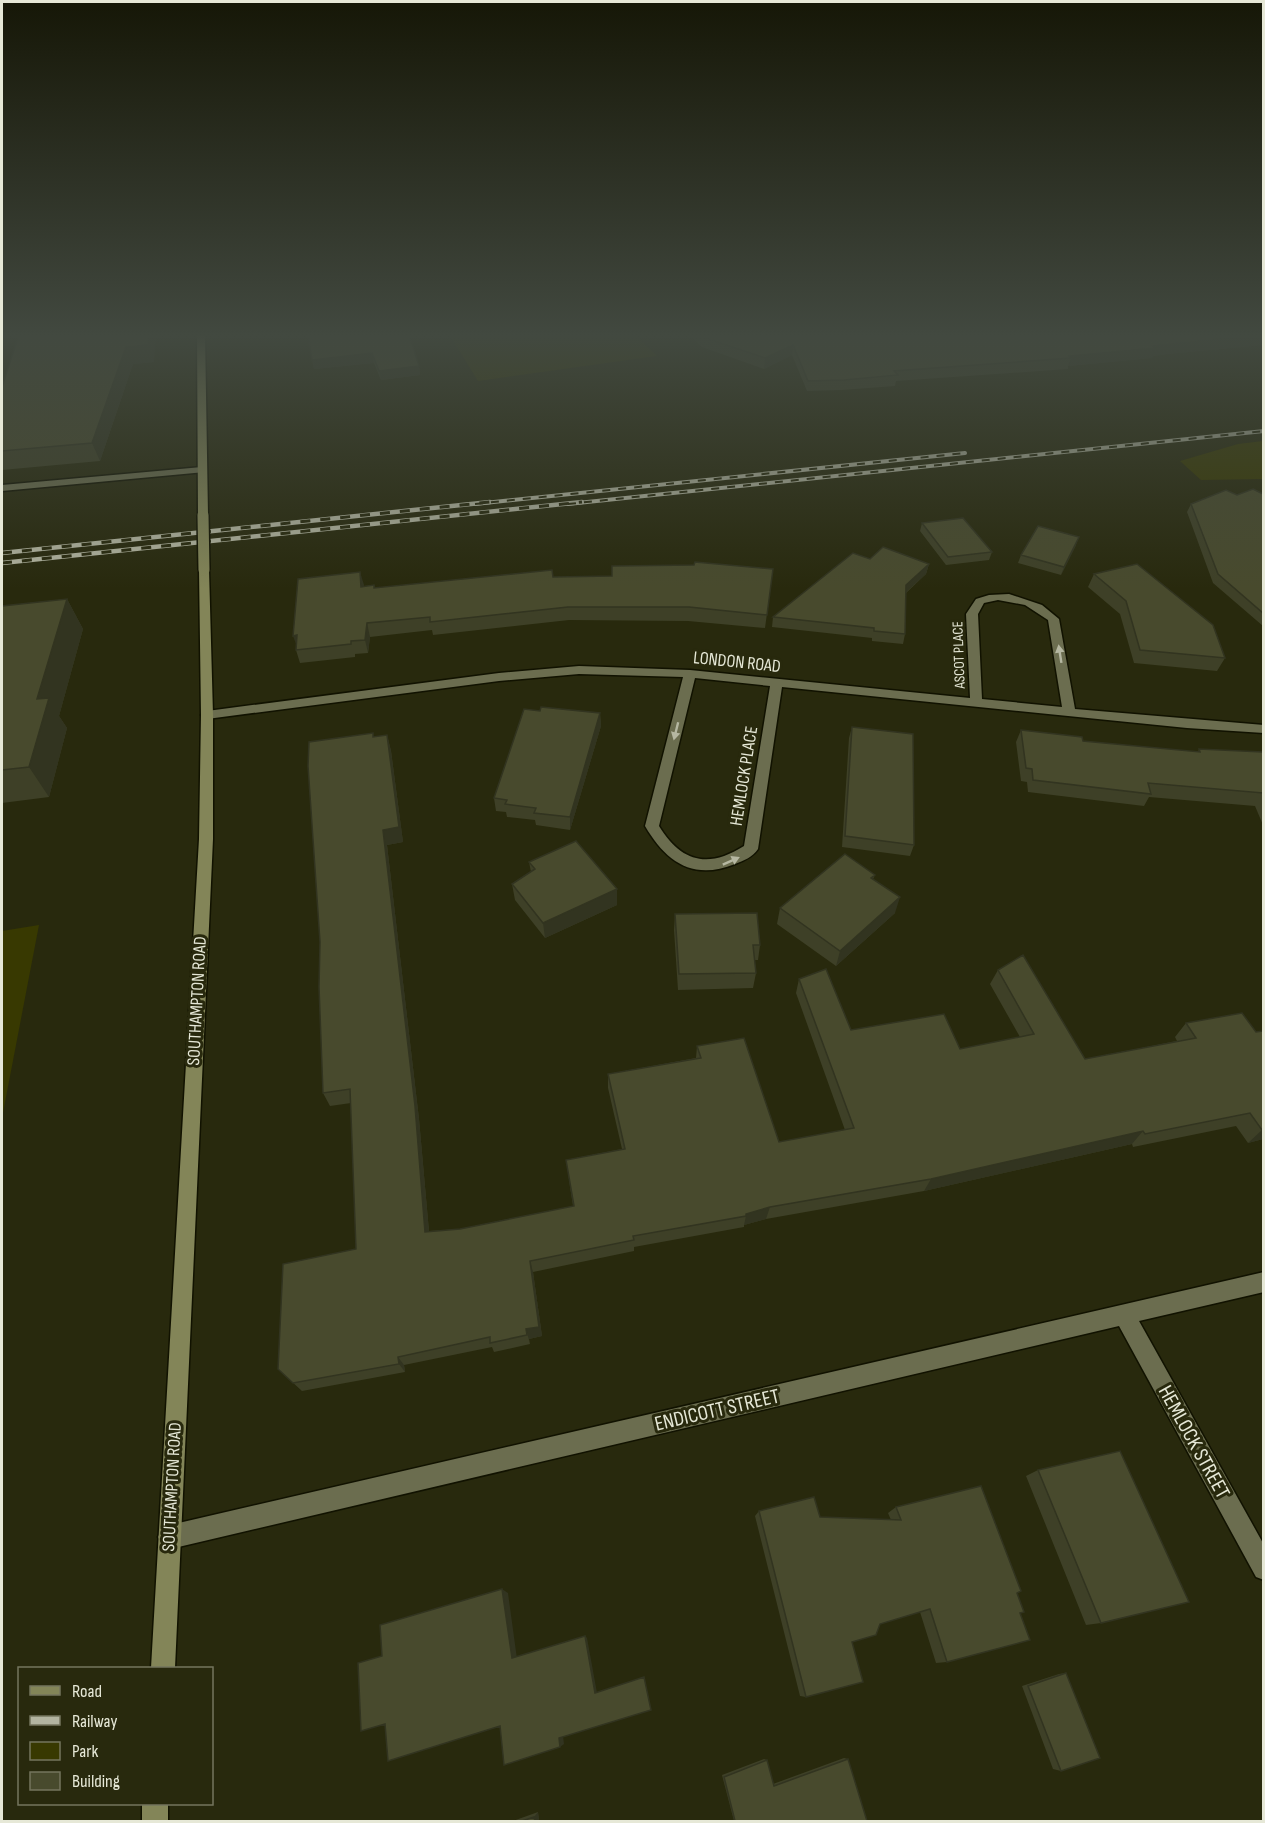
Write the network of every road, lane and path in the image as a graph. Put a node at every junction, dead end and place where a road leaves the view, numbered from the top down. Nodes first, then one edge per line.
1 (202, 419) edge
2 (202, 470) junction
3 (2, 488) edge
4 (690, 674) junction
5 (776, 684) junction
6 (976, 703) junction
7 (1069, 711) junction
8 (207, 715) junction
9 (1263, 729) edge
10 (1263, 1282) edge
11 (1124, 1315) junction
12 (170, 1537) junction
13 (1263, 1569) edge
14 (163, 1667) edge
15 (156, 1805) edge
16 (154, 1821) edge

1 - 2 street, SOUTHAMPTON ROAD
2 - 3 street
2 - 8 street, SOUTHAMPTON ROAD, bridge
4 - 5 street, LONDON ROAD
4 -> 5 street, HEMLOCK PLACE
4 - 8 street, LONDON ROAD
5 - 6 street, LONDON ROAD
6 - 7 street, LONDON ROAD
7 -> 6 street, ASCOT PLACE
7 - 9 street, LONDON ROAD
8 - 12 street, SOUTHAMPTON ROAD
10 - 11 street, ENDICOTT STREET
11 - 12 street, ENDICOTT STREET
11 - 13 street, HEMLOCK STREET
12 - 14 street, SOUTHAMPTON ROAD
15 - 16 street

